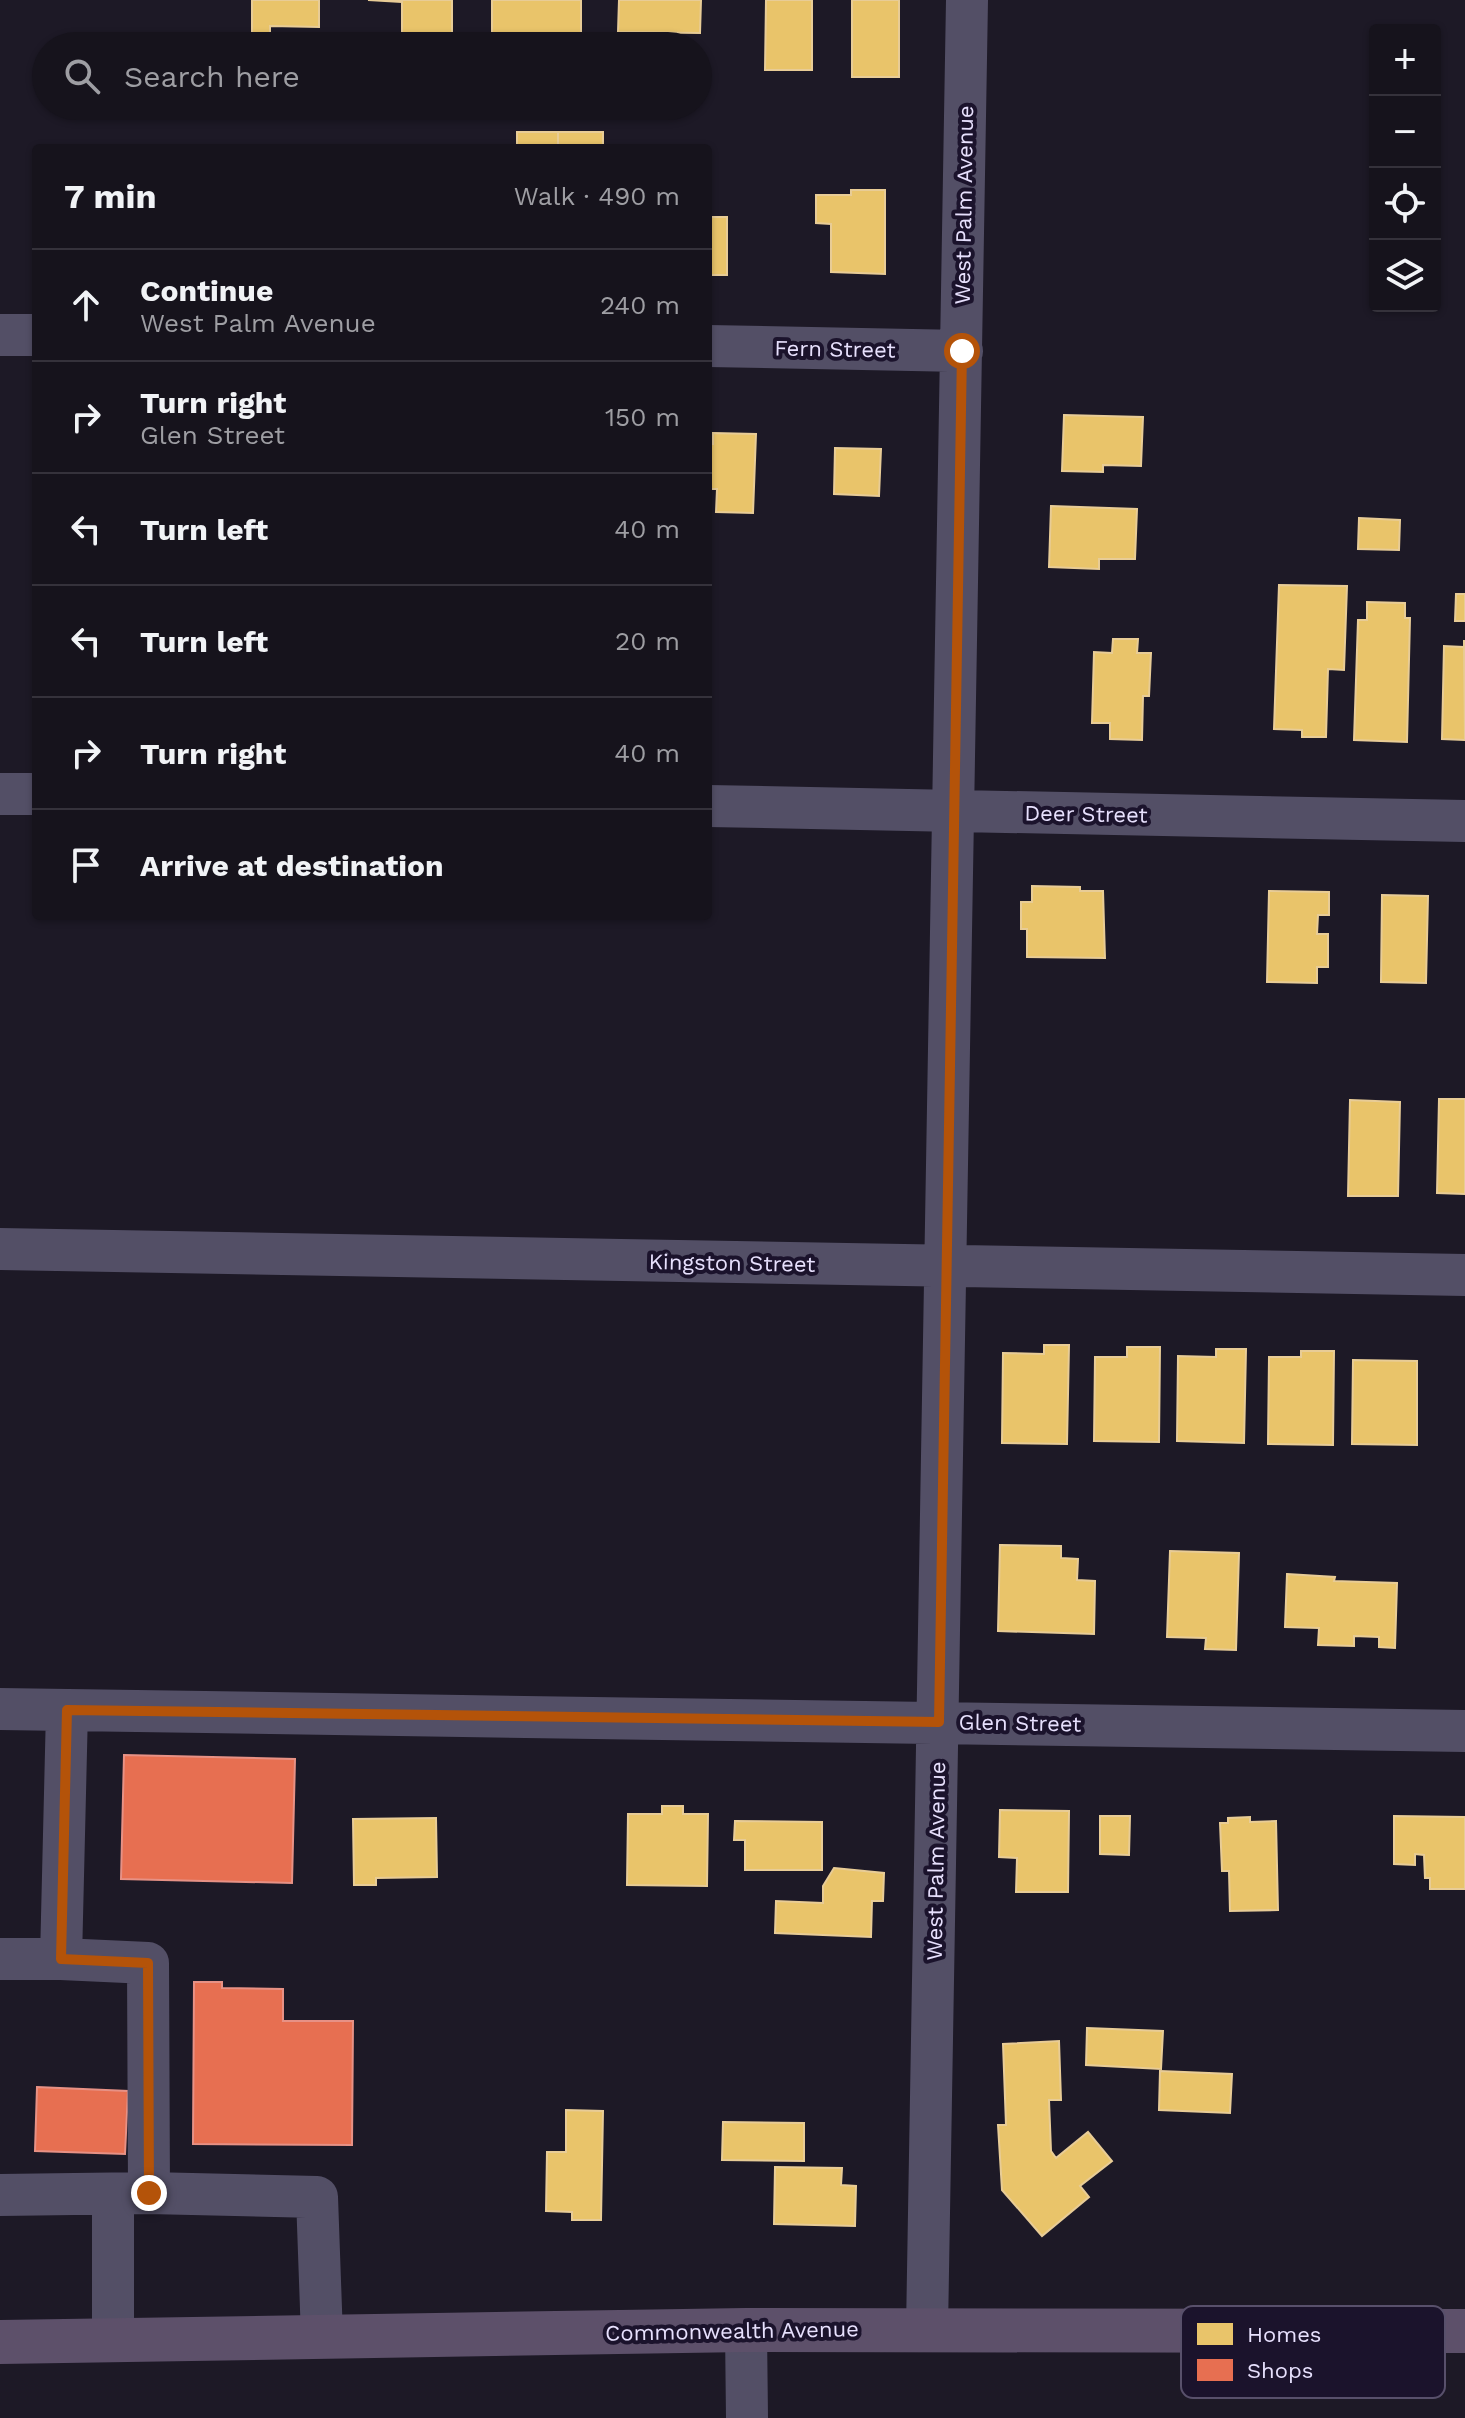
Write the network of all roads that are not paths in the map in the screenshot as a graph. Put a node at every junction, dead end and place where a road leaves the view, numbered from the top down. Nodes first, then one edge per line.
1 (967, 0) edge
2 (0, 335) edge
3 (32, 335) edge
4 (712, 346) edge
5 (962, 351) junction
6 (0, 794) edge
7 (32, 794) edge
8 (712, 806) edge
9 (954, 811) junction
10 (1465, 821) edge
11 (0, 1249) edge
12 (946, 1267) junction
13 (1465, 1275) edge
14 (0, 1709) edge
15 (67, 1710) junction
16 (939, 1722) junction
17 (1465, 1731) edge
18 (0, 1959) edge
19 (61, 1959) junction
20 (131, 2193) junction
21 (0, 2195) edge
22 (746, 2330) junction
23 (927, 2330) junction
24 (1181, 2330) edge
25 (1445, 2331) edge
26 (1465, 2331) edge
27 (322, 2337) junction
28 (113, 2340) junction
29 (0, 2342) edge
30 (747, 2418) edge

1 - 5 street, West Palm Avenue
2 - 3 street
4 - 5 street, Fern Street
5 - 9 street, West Palm Avenue
6 - 7 street
8 - 9 street, Deer Street
9 - 10 street, Deer Street
9 - 12 street, West Palm Avenue
11 - 12 street, Kingston Street
12 - 13 street, Kingston Street
12 - 16 street, West Palm Avenue
14 - 15 street, Glen Street
15 - 16 street, Glen Street
15 - 19 street
16 - 17 street, Glen Street
16 - 23 street, West Palm Avenue
18 - 19 street
19 - 20 street
20 - 21 street
20 - 27 street
20 - 28 street
22 - 23 main road, Commonwealth Avenue
22 - 27 main road, Commonwealth Avenue
22 - 30 street
23 - 24 main road, Commonwealth Avenue
25 - 26 main road, Commonwealth Avenue
27 - 28 main road, Commonwealth Avenue
28 - 29 main road, Commonwealth Avenue

